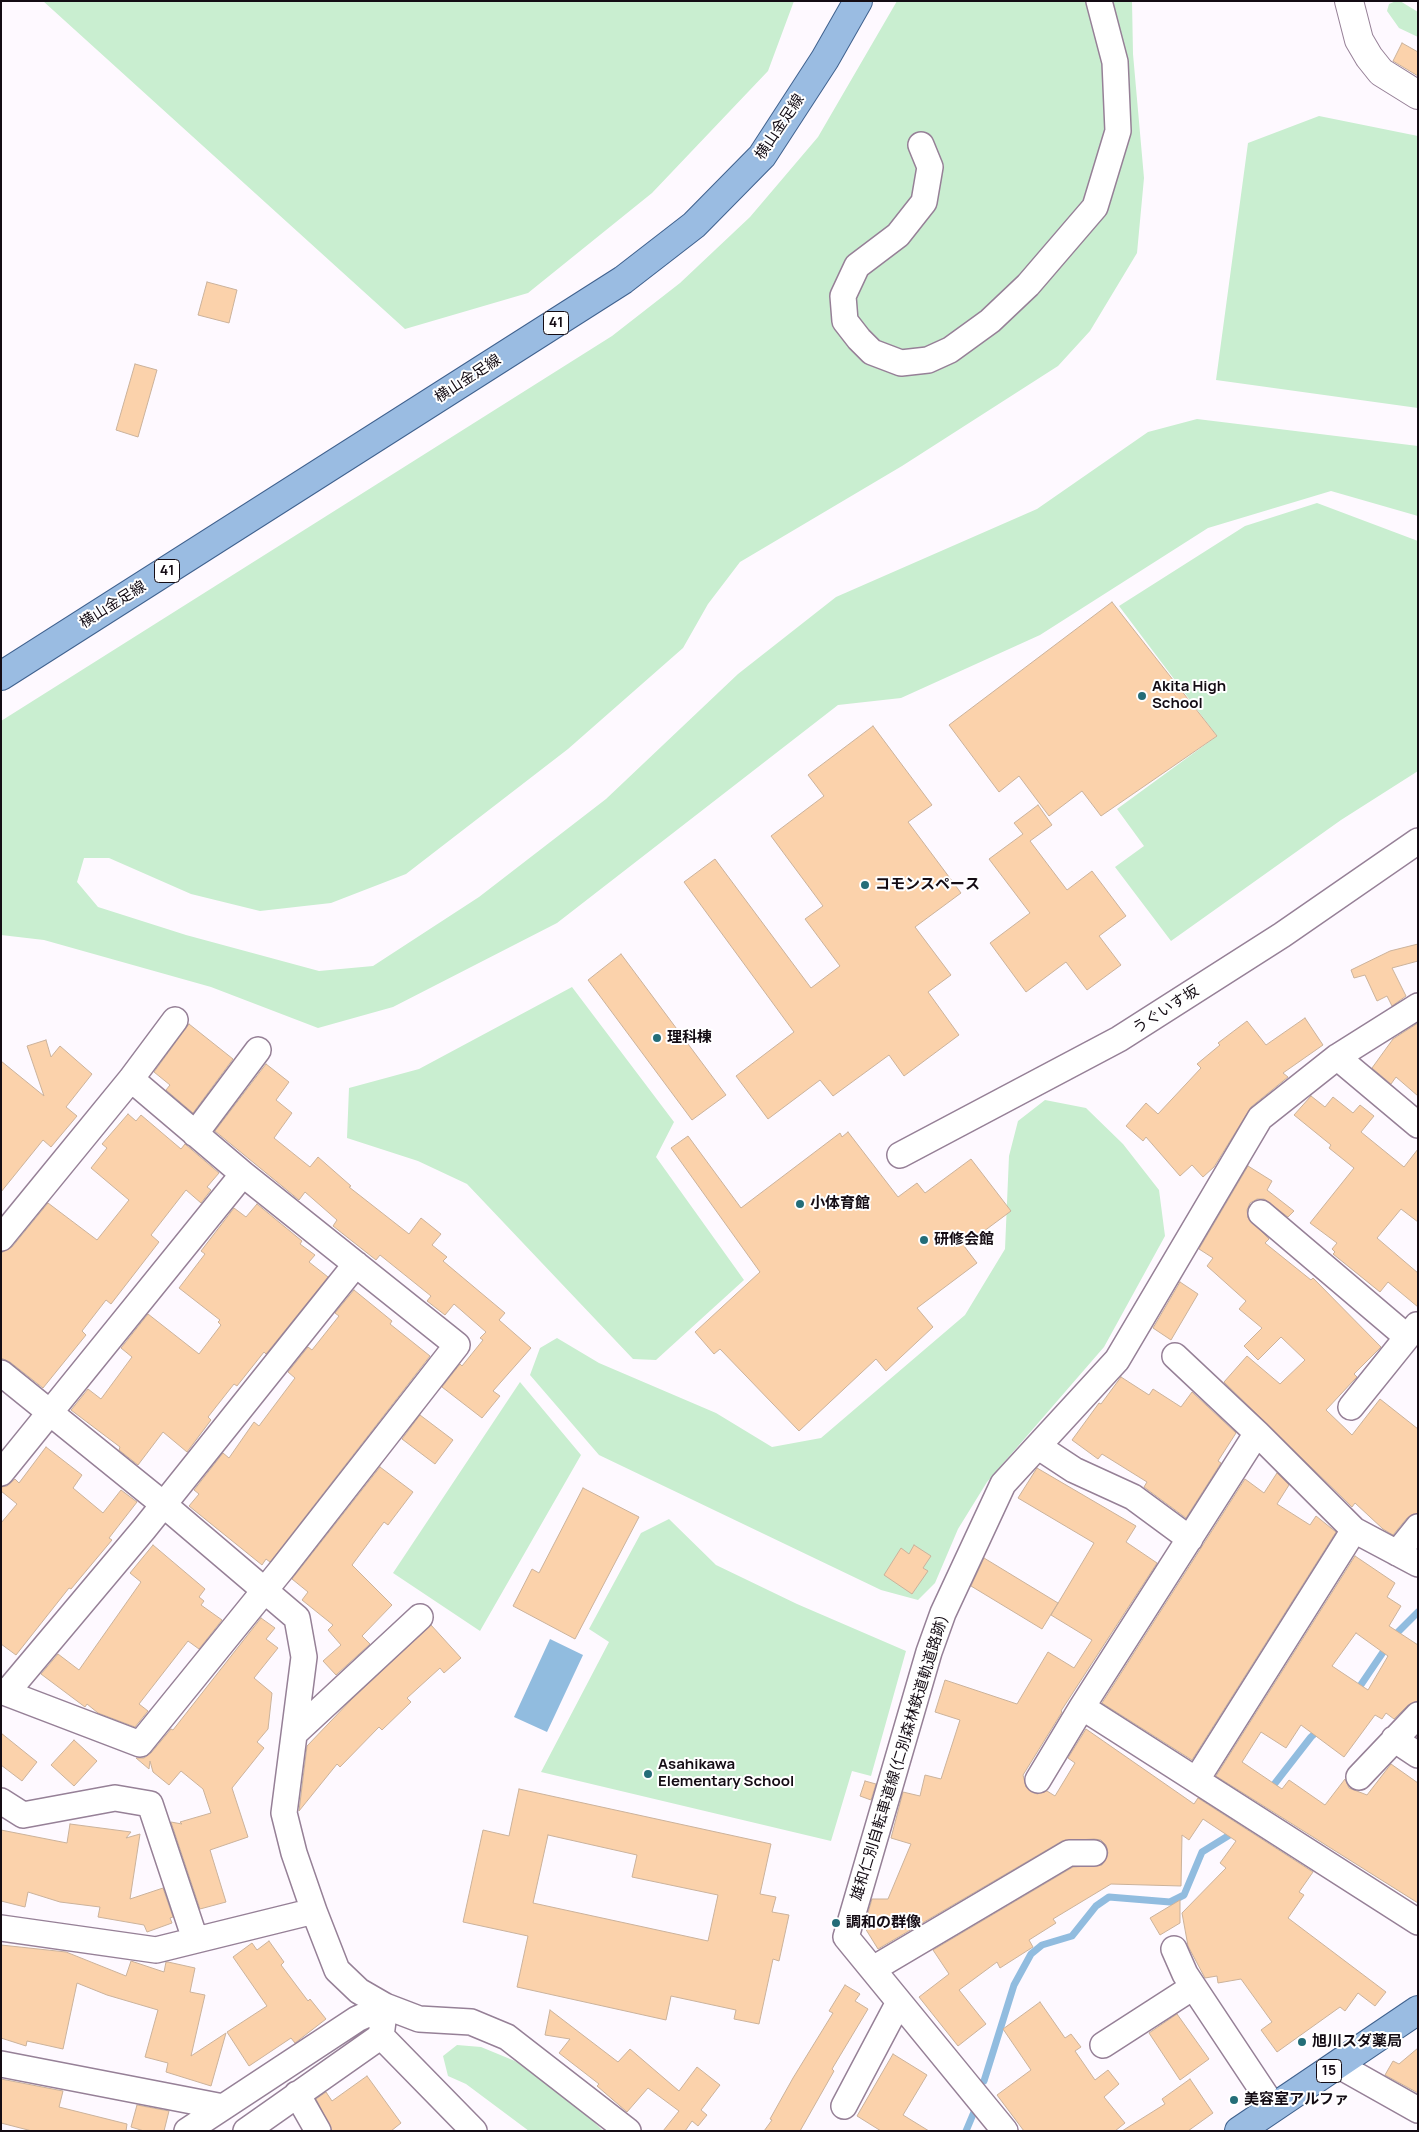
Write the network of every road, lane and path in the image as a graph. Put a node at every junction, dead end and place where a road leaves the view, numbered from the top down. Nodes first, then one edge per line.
1 (858, 1) edge
2 (1099, 1) edge
3 (1347, 4) edge
4 (1418, 95) edge
5 (921, 145) dead end
6 (1, 676) edge
7 (1418, 841) edge
8 (1418, 1006) edge
9 (175, 1020) dead end
10 (258, 1050) dead end
11 (1337, 1057) junction
12 (132, 1079) junction
13 (1418, 1125) edge
14 (195, 1134) junction
15 (900, 1156) dead end
16 (243, 1174) junction
17 (1261, 1213) dead end
18 (1, 1238) edge
19 (356, 1264) junction
20 (1412, 1330) edge
21 (1175, 1356) dead end
22 (1, 1373) edge
23 (1351, 1407) dead end
24 (51, 1412) junction
25 (1257, 1433) junction
26 (1039, 1447) junction
27 (1, 1473) edge
28 (163, 1504) junction
29 (1418, 1527) edge
30 (1354, 1530) junction
31 (1190, 1539) junction
32 (1408, 1558) edge
33 (265, 1590) junction
34 (420, 1617) dead end
35 (4, 1691) edge
36 (1082, 1707) junction
37 (1418, 1715) edge
38 (294, 1733) junction
39 (1394, 1739) junction
40 (1418, 1754) edge
41 (1359, 1776) dead end
42 (1197, 1779) junction
43 (1038, 1780) dead end
44 (1, 1801) edge
45 (1094, 1853) dead end
46 (314, 1911) junction
47 (1418, 1922) edge
48 (1, 1928) edge
49 (195, 1939) junction
50 (1174, 1949) dead end
51 (873, 1969) junction
52 (1193, 1986) junction
53 (899, 2002) junction
54 (384, 2006) junction
55 (1418, 2010) edge
56 (381, 2036) junction
57 (1103, 2045) dead end
58 (1, 2064) edge
59 (1338, 2065) junction
60 (297, 2094) junction
61 (844, 2106) dead end
62 (223, 2107) junction
63 (1274, 2108) junction
64 (1418, 2110) edge
65 (188, 2131) edge
66 (246, 2131) edge
67 (318, 2131) edge
68 (474, 2131) edge
69 (628, 2131) edge
70 (1006, 2131) edge
71 (1239, 2131) edge

1 - 6 main road, 横山金足線 / 41
2 - 5 street
3 - 4 street
7 - 15 street, うぐいす坂
8 - 11 street, 雄和仁別自転車道線(仁別森林鉄道軌道路跡)
9 - 12 street
10 - 14 street
11 - 13 street
11 - 26 street, 雄和仁別自転車道線(仁別森林鉄道軌道路跡)
12 - 14 street
12 - 18 street
14 - 16 street
16 - 19 street
16 - 24 street
17 - 20 street
19 - 28 street
19 - 33 street
20 - 23 street
21 - 25 street
22 - 24 street
24 - 27 street
24 - 28 street
25 - 30 street
25 - 31 street
26 - 31 street
26 - 51 street, 雄和仁別自転車道線(仁別森林鉄道軌道路跡)
28 - 33 street
28 - 35 street
29 - 32 street
30 - 32 street
30 - 42 street
31 - 36 street
33 - 35 street
33 - 38 street
34 - 38 street
36 - 42 street
36 - 43 street
37 - 39 street
38 - 46 street
39 - 40 street
39 - 41 street
42 - 47 street
44 - 49 street
45 - 51 street
46 - 49 street
46 - 54 street
48 - 49 street
50 - 52 street
51 - 53 street
52 - 57 street
52 - 63 street
53 - 61 street
53 - 70 street
54 - 56 street
54 - 62 street
54 - 69 street
55 - 59 main road, 15
56 - 60 street
56 - 68 street
58 - 62 street
59 - 63 main road, 15
59 - 64 street
60 - 66 street
60 - 67 street
62 - 65 street
63 - 71 main road, 15

